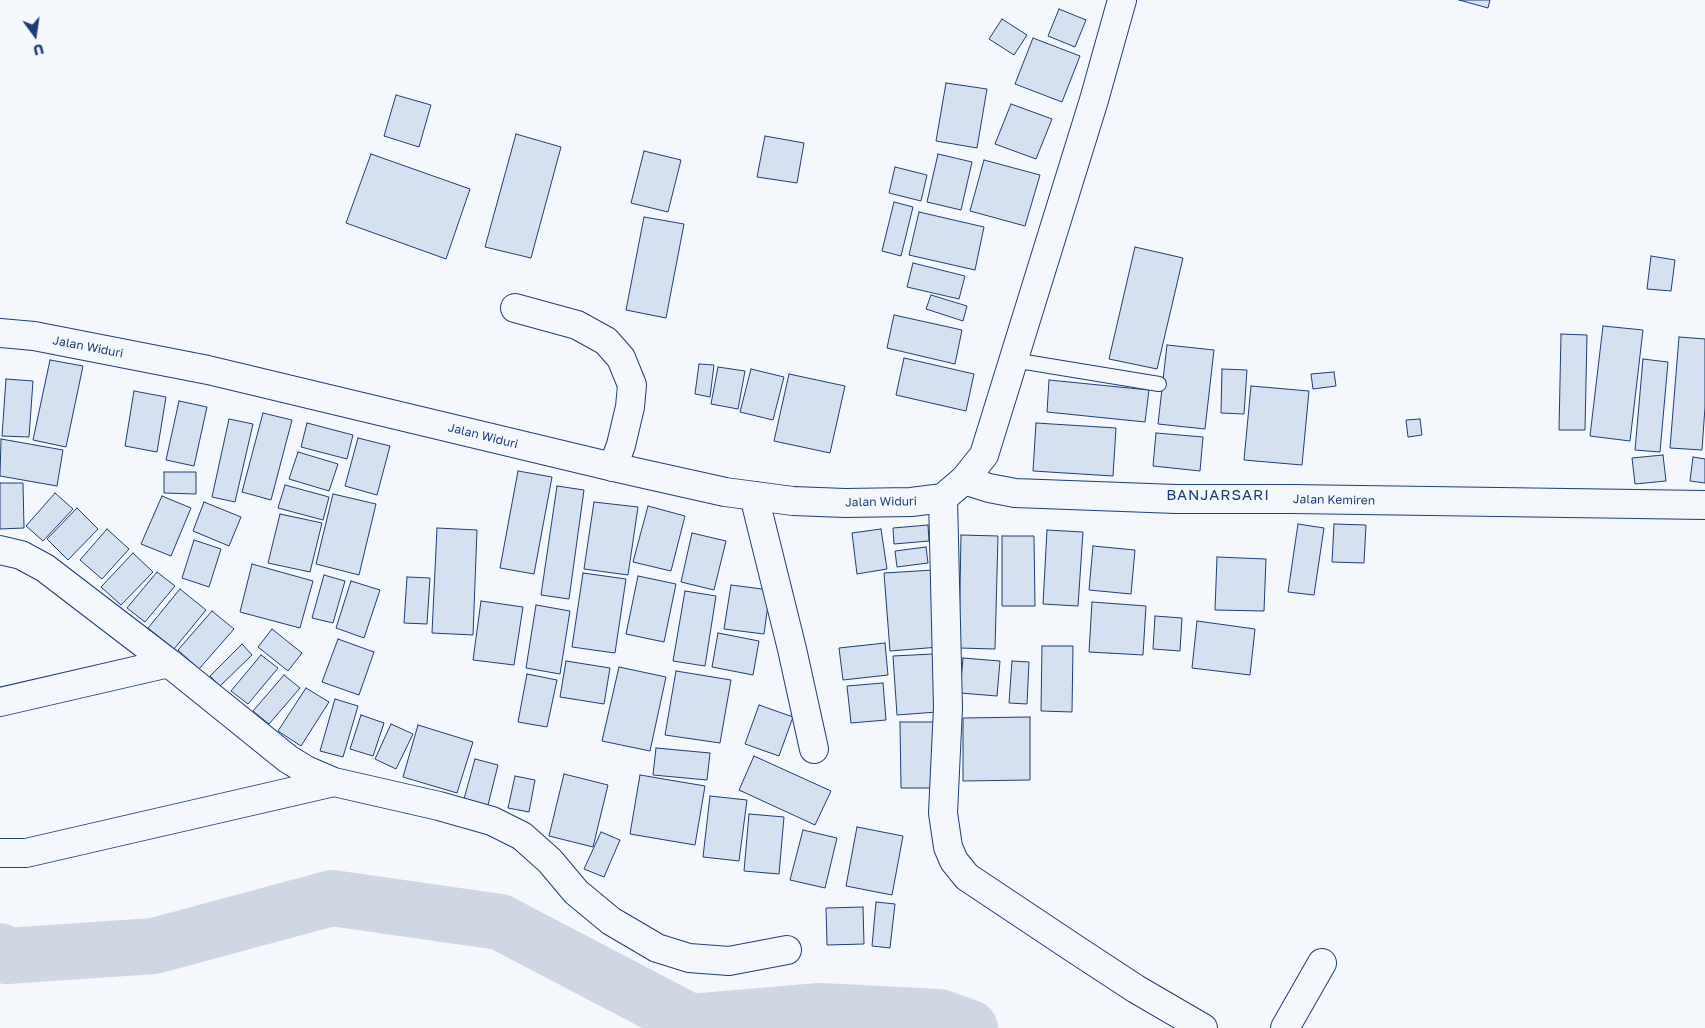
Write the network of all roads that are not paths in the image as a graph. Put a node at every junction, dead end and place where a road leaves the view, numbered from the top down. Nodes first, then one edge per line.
1 (1122, 0) edge
2 (515, 308) dead end
3 (0, 333) edge
4 (1013, 360) junction
5 (1160, 384) dead end
6 (617, 456) junction
7 (964, 480) junction
8 (756, 497) junction
9 (943, 498) junction
10 (1705, 505) edge
11 (0, 550) edge
12 (169, 663) junction
13 (0, 702) edge
14 (814, 749) dead end
15 (334, 782) junction
16 (0, 853) edge
17 (787, 950) dead end
18 (1322, 963) dead end
19 (1203, 1028) edge
20 (1285, 1028) edge

1 - 4 street
2 - 6 street
3 - 6 street, Jalan Widuri
4 - 5 lane
4 - 7 street
6 - 8 street, Jalan Widuri
7 - 9 street
7 - 10 street, Jalan Kemiren
8 - 9 street, Jalan Widuri
8 - 14 street
9 - 19 street
11 - 12 street
12 - 13 street
12 - 15 street
15 - 16 street
15 - 17 street
18 - 20 street

